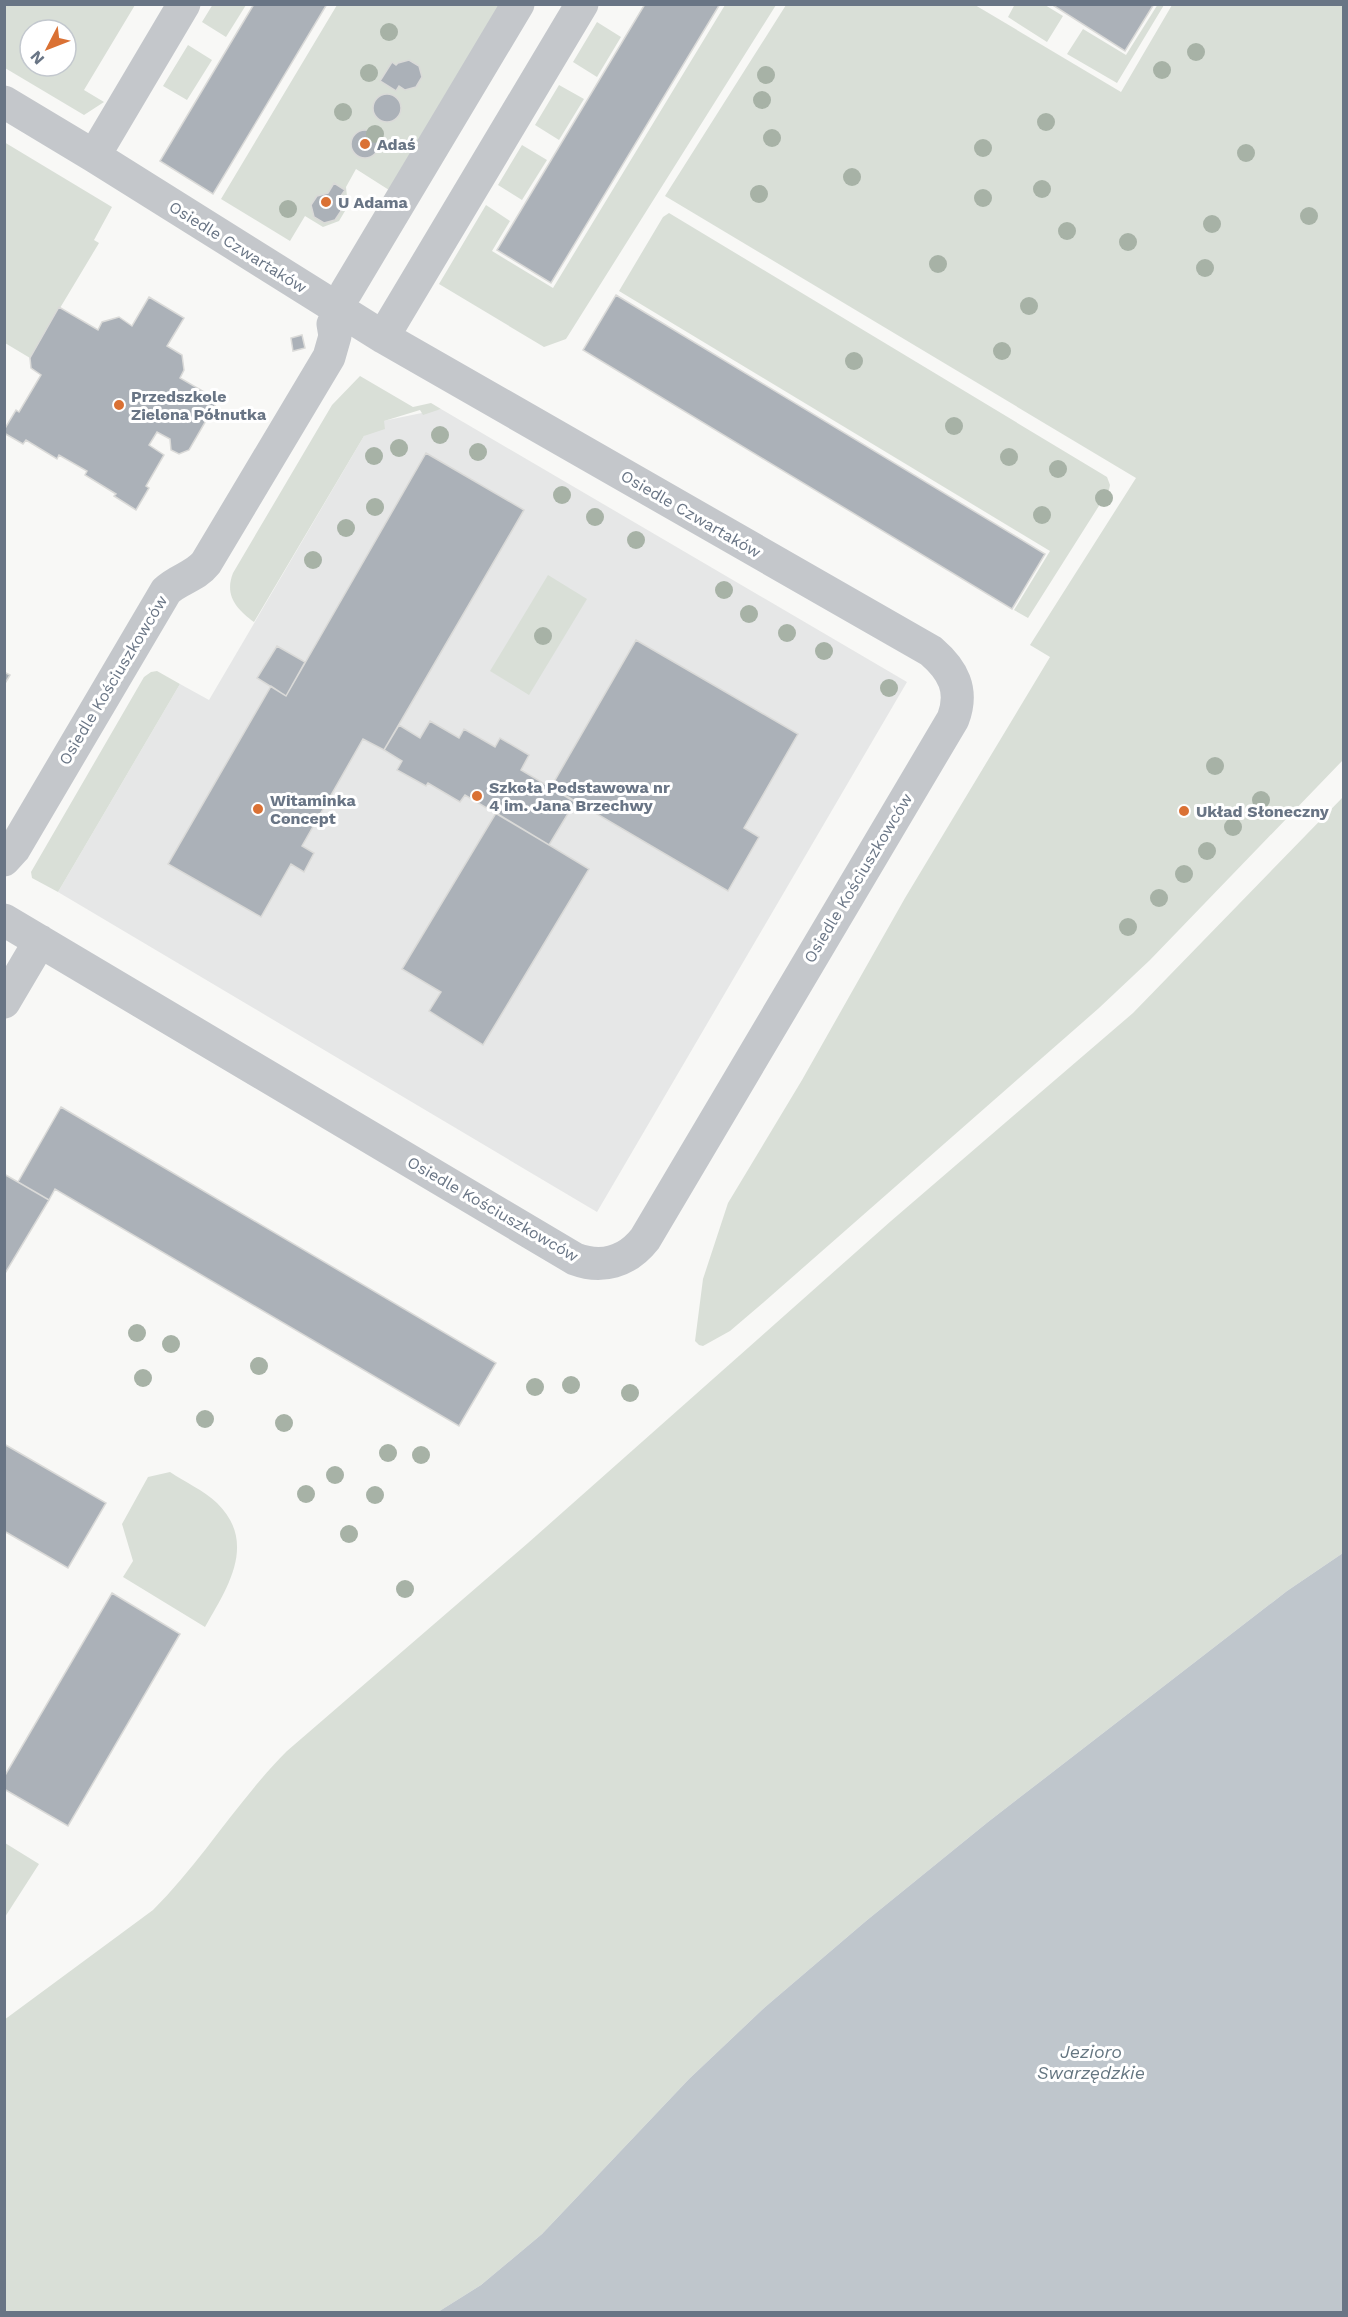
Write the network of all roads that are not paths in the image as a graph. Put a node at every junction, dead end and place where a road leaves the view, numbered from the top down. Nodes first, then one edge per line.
1 (184, 4) edge
2 (518, 4) edge
3 (582, 4) edge
4 (4, 102) edge
5 (94, 156) junction
6 (346, 292) dead end
7 (333, 324) dead end
8 (382, 337) junction
9 (953, 719) joint
10 (4, 860) edge
11 (4, 920) edge
12 (40, 941) junction
13 (4, 1002) edge

1 - 5 street
2 - 6 street
3 - 8 street
4 - 5 street, Osiedle Czwartaków
5 - 8 street, Osiedle Czwartaków
7 - 10 street, Osiedle Kościuszkowców
8 - 9 street, Osiedle Czwartaków
9 - 12 street, Osiedle Kościuszkowców
11 - 12 street, Osiedle Kościuszkowców
12 - 13 street

